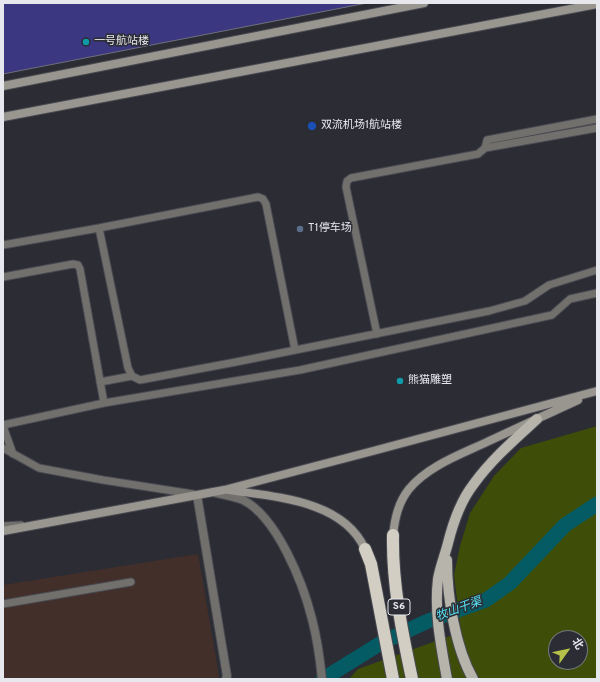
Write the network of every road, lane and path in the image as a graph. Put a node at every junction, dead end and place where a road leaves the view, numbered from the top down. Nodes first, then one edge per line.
1 (424, 3) edge
2 (597, 4) edge
3 (3, 86) edge
4 (3, 117) edge
5 (597, 119) edge
6 (597, 128) edge
7 (485, 148) junction
8 (99, 228) junction
9 (3, 245) edge
10 (597, 270) edge
11 (3, 277) edge
12 (597, 293) edge
13 (377, 334) junction
14 (295, 350) junction
15 (132, 376) junction
16 (100, 382) junction
17 (597, 391) edge
18 (104, 403) junction
19 (537, 419) junction
20 (3, 426) edge
21 (3, 448) edge
22 (13, 454) junction
23 (224, 490) junction
24 (213, 492) junction
25 (197, 495) junction
26 (44, 524) junction
27 (3, 526) edge
28 (13, 530) junction
29 (3, 531) edge
30 (393, 535) joint
31 (3, 538) edge
32 (447, 546) junction
33 (365, 549) joint
34 (131, 582) dead end
35 (3, 604) edge
36 (226, 679) edge
37 (322, 679) edge
38 (393, 679) edge
39 (412, 679) edge
40 (447, 679) edge
41 (473, 679) edge

1 - 3 main road
2 - 4 main road
5 - 7 lane
6 - 7 lane
7 - 13 lane
8 - 9 lane
8 - 14 lane
8 - 15 lane
10 - 13 lane
11 - 16 lane
12 - 18 lane
13 - 14 lane
14 - 15 lane
15 - 16 lane
16 - 18 lane
17 - 19 main road
17 - 23 main road
18 - 20 lane
19 - 30 main road
19 - 32 main road
20 - 22 lane
21 - 22 lane
22 - 25 lane
23 - 24 main road
23 - 33 main road
24 - 25 main road
24 - 37 street
25 - 26 main road
25 - 36 street
26 - 27 lane
26 - 28 main road
28 - 29 main road
28 - 31 main road
30 - 39 highway, S6
32 - 40 main road
32 - 41 main road
33 - 38 highway, S6
34 - 35 lane

